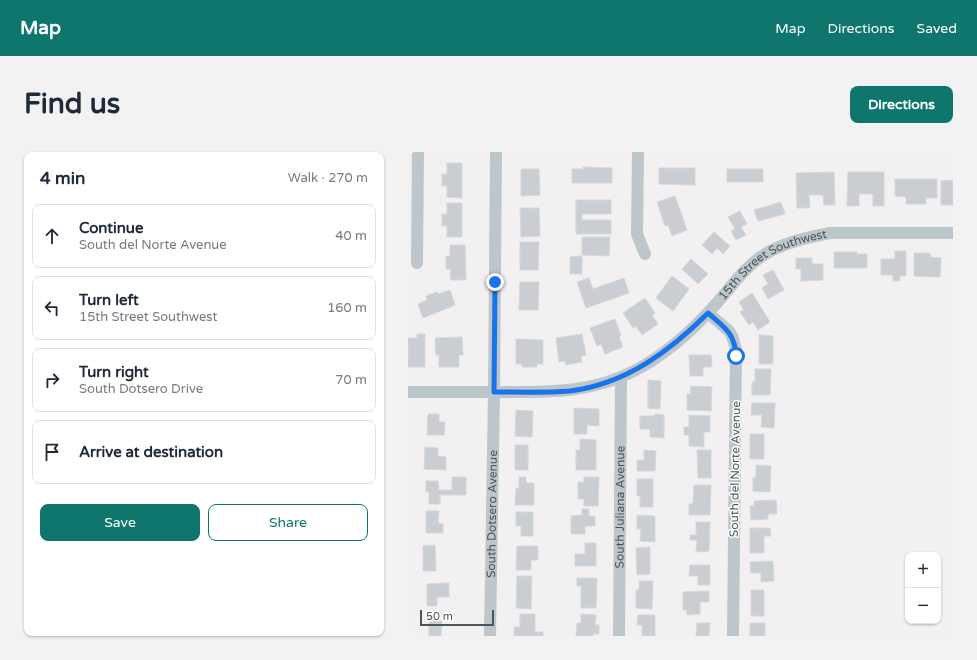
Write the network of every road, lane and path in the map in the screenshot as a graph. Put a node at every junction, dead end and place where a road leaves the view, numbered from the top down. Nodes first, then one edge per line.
1 (418, 152) edge
2 (496, 152) edge
3 (638, 152) edge
4 (953, 233) edge
5 (645, 254) dead end
6 (417, 263) dead end
7 (708, 313) junction
8 (621, 377) junction
9 (408, 392) edge
10 (494, 392) junction
11 (490, 636) edge
12 (619, 636) edge
13 (733, 636) edge

1 - 6 street
2 - 10 street, South Dotsero Avenue
3 - 5 street
4 - 7 street, 15th Street Southwest
7 - 8 street, 15th Street Southwest
7 - 13 street, South del Norte Avenue
8 - 10 street, 15th Street Southwest
8 - 12 street, South Juliana Avenue
9 - 10 street, 15th Street Southwest
10 - 11 street, South Dotsero Avenue

